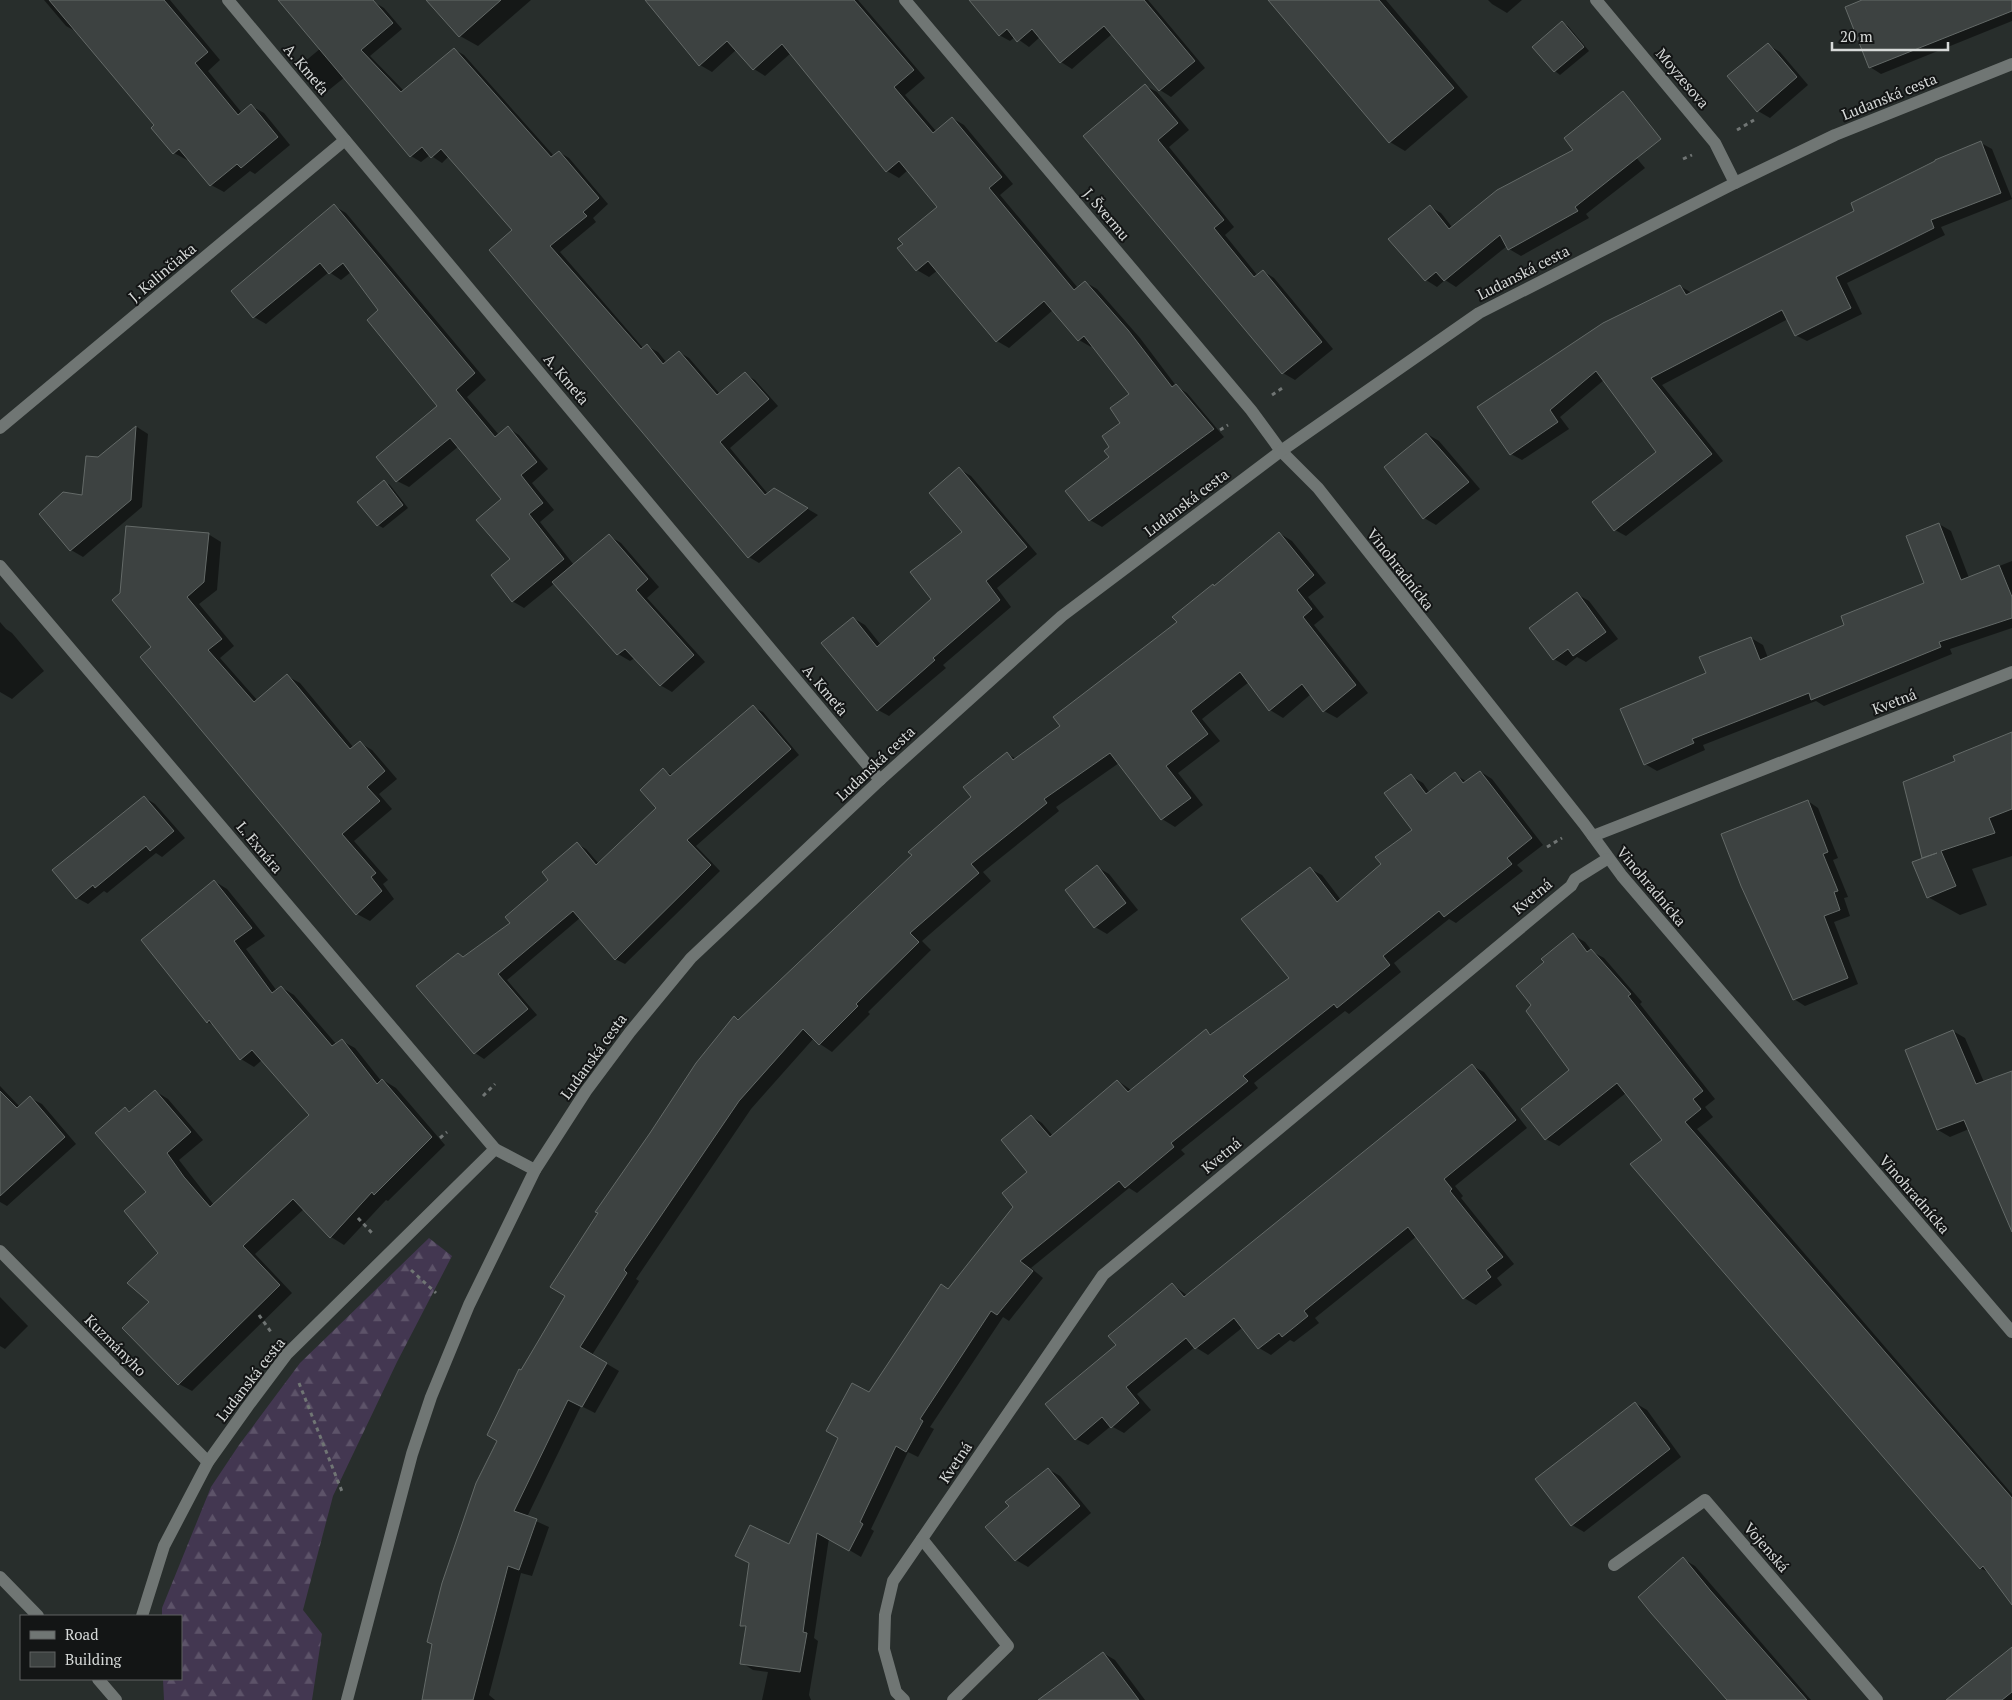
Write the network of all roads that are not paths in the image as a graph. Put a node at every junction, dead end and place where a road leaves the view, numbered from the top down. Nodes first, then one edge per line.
1 (228, 0) edge
2 (906, 0) edge
3 (1596, 0) edge
4 (2012, 64) edge
5 (345, 140) junction
6 (1735, 183) junction
7 (0, 428) edge
8 (1281, 451) junction
9 (0, 566) edge
10 (2012, 672) edge
11 (880, 780) junction
12 (1593, 836) junction
13 (1608, 859) junction
14 (495, 1149) junction
15 (535, 1170) junction
16 (0, 1252) edge
17 (2012, 1332) edge
18 (208, 1462) junction
19 (922, 1539) junction
20 (1614, 1565) dead end
21 (0, 1577) edge
22 (37, 1615) edge
23 (142, 1615) edge
24 (110, 1684) edge
25 (116, 1700) edge
26 (347, 1700) edge
27 (904, 1700) edge
28 (953, 1700) edge
29 (1877, 1700) edge

1 - 5 street, A. Kmeťa
2 - 8 street, J. Švermu
3 - 6 street, Moyzesova
4 - 6 street, Ludanská cesta
5 - 7 street, J. Kalinčiaka
5 - 11 street, A. Kmeťa
6 - 8 street, Ludanská cesta
8 - 11 street, Ludanská cesta
8 - 12 street, Vinohradnícka
9 - 14 street, L. Exnára
10 - 12 street, Kvetná
11 - 15 street, Ludanská cesta
12 - 13 street, Vinohradnícka
13 - 17 street, Vinohradnícka
13 - 19 street, Kvetná
14 - 15 street
14 - 18 street, Ludanská cesta
15 - 26 street, Ludanská cesta
16 - 18 street, Kuzmányho
18 - 23 street, Ludanská cesta
19 - 27 street, Kvetná
19 - 28 street
20 - 29 street, Vojenská
21 - 22 street
24 - 25 street

